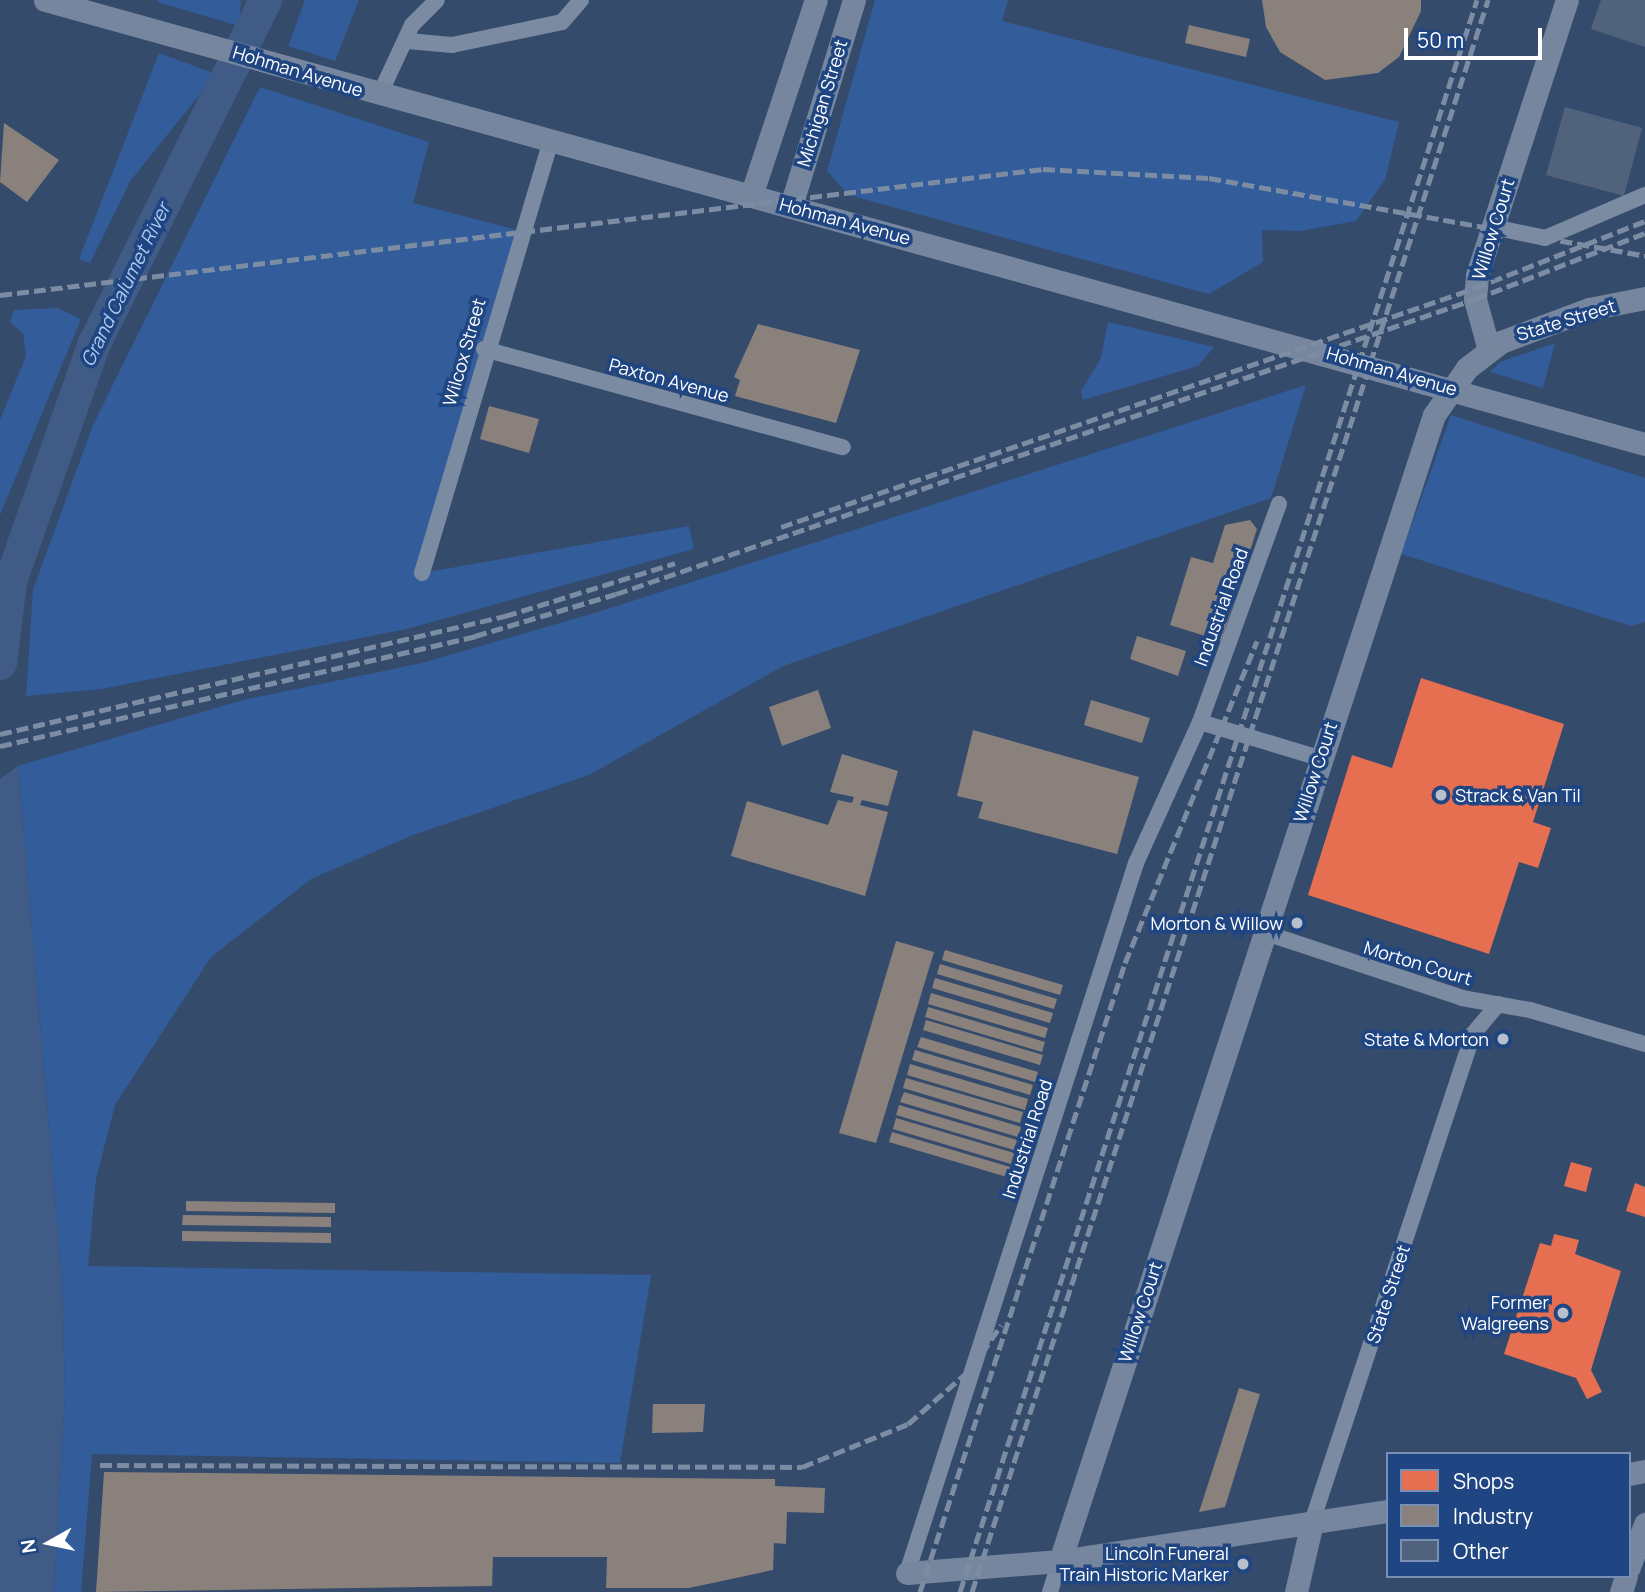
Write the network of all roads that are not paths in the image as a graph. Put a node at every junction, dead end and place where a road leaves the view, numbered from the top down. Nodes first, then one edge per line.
1 (45, 0) edge
2 (437, 0) edge
3 (580, 0) edge
4 (816, 0) edge
5 (854, 0) edge
6 (1567, 0) edge
7 (408, 41) junction
8 (379, 96) junction
9 (550, 144) junction
10 (751, 195) junction
11 (1645, 195) edge
12 (791, 206) junction
13 (1493, 227) junction
14 (1645, 298) edge
15 (484, 349) junction
16 (1489, 349) junction
17 (1645, 444) edge
18 (844, 447) dead end
19 (1279, 504) dead end
20 (422, 573) dead end
21 (1200, 722) junction
22 (1320, 758) junction
23 (1263, 932) junction
24 (1497, 1004) junction
25 (1645, 1044) edge
26 (1386, 1511) edge
27 (1312, 1522) junction
28 (1645, 1524) edge
29 (1060, 1561) junction
30 (1631, 1562) edge
31 (907, 1573) joint
32 (1050, 1592) edge
33 (1296, 1592) edge

1 - 8 street, Hohman Avenue
2 - 7 street
3 - 7 street
4 - 10 street, Michigan Street
5 - 12 street, Michigan Street
6 - 13 street, Willow Court
7 - 8 street
8 - 9 street, Hohman Avenue
9 - 10 street, Hohman Avenue
9 - 15 street, Wilcox Street
10 - 12 street, Hohman Avenue
11 - 13 street
12 - 17 street, Hohman Avenue
13 - 16 street, Willow Court
14 - 16 street, State Street
15 - 18 street, Paxton Avenue
15 - 20 street, Wilcox Street
16 - 22 street, Willow Court
19 - 21 street, Industrial Road
21 - 22 street
21 - 31 street, Industrial Road
22 - 23 street, Willow Court
23 - 24 street, Morton Court
23 - 29 street, Willow Court
24 - 25 street, Morton Court
24 - 27 street, State Street
26 - 27 street
27 - 29 street
27 - 33 street, State Street
28 - 30 street
29 - 31 street
29 - 32 street

